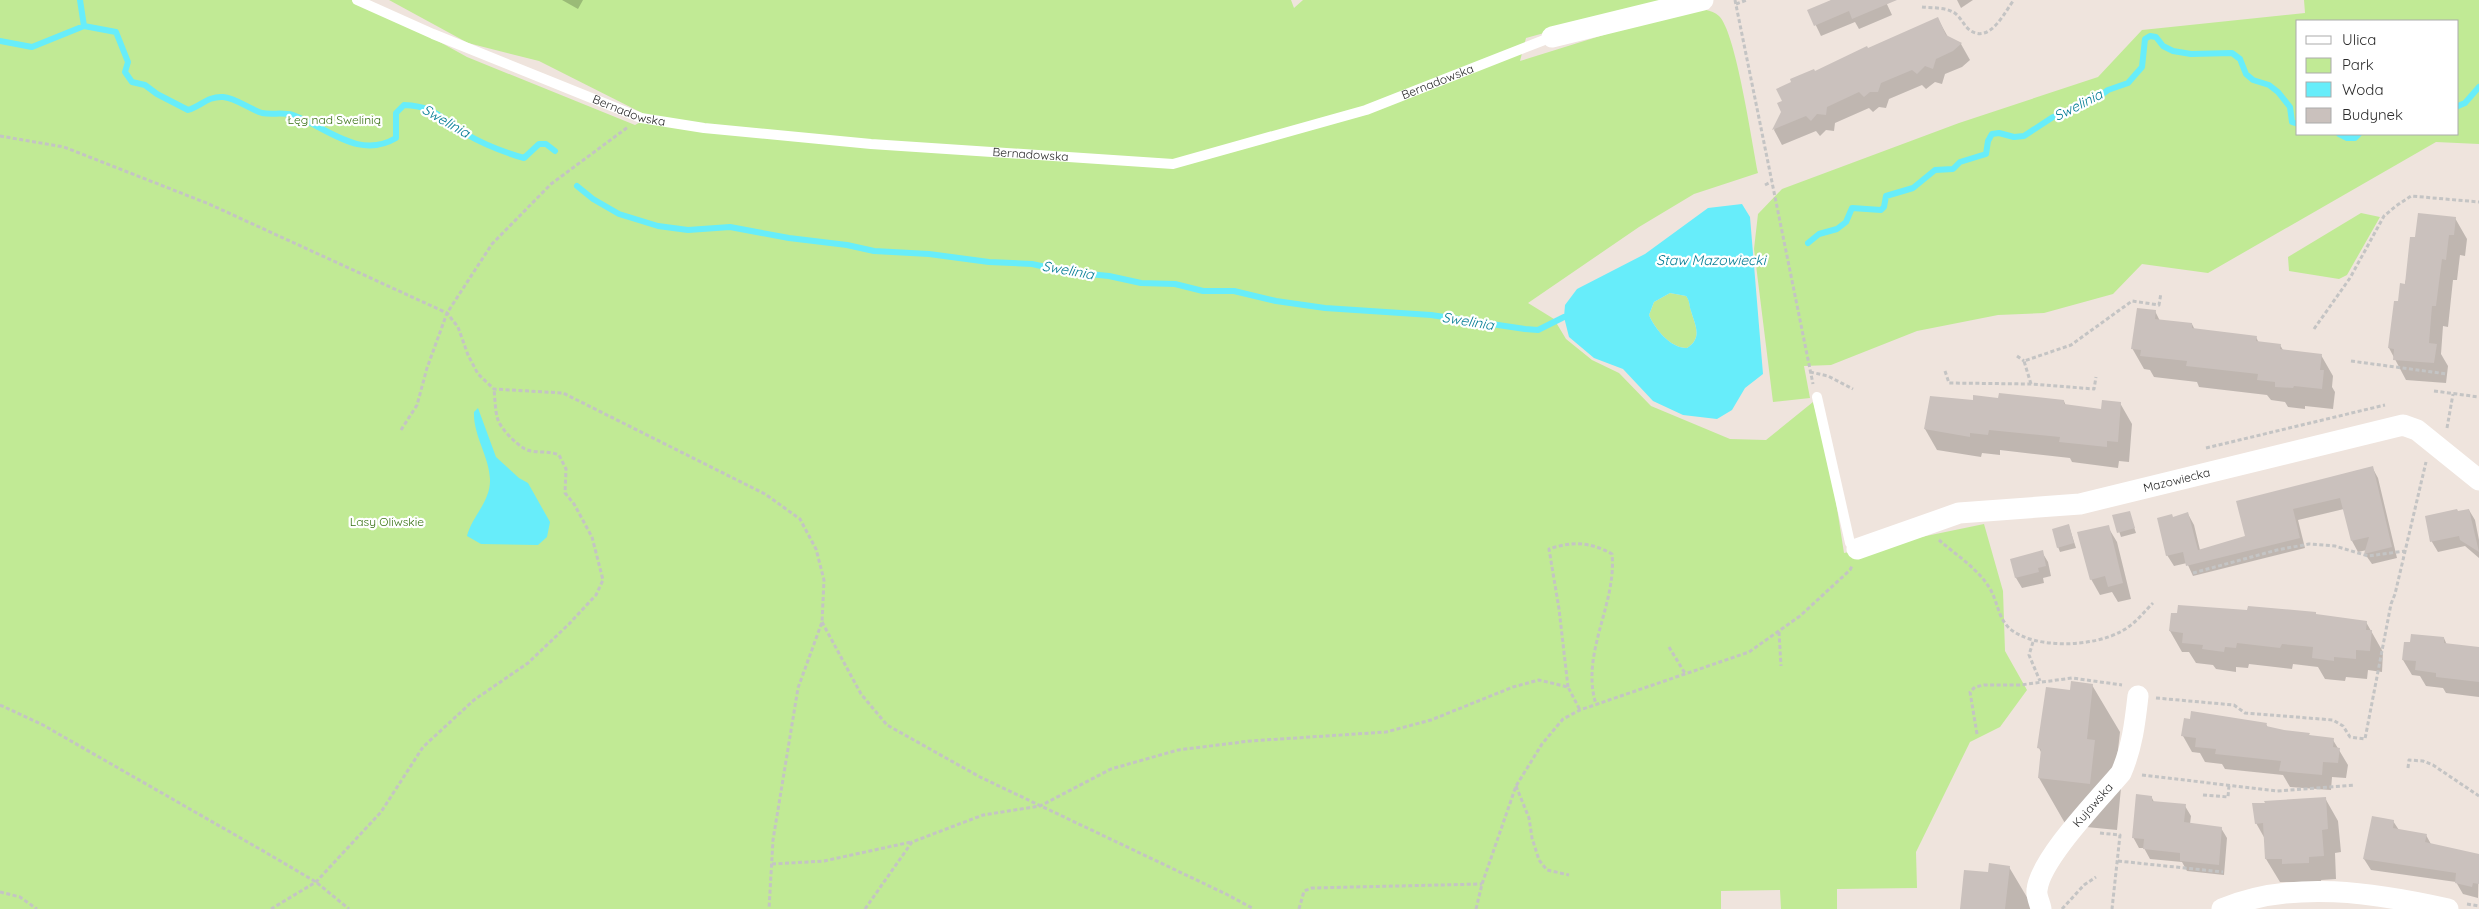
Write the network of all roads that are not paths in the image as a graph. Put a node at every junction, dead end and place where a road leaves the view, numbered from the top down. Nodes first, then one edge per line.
1 (357, 0) edge
2 (1702, 0) edge
3 (1552, 37) joint
4 (1816, 397) dead end
5 (2479, 480) edge
6 (1857, 549) joint
7 (2139, 693) road end
8 (2041, 909) edge
9 (2222, 909) edge
10 (2448, 909) edge

1 - 3 lane, Bernadowska
2 - 3 street, Bernadowska
4 - 6 lane
5 - 6 street, Mazowiecka
7 - 8 street, Kujawska
9 - 10 street

